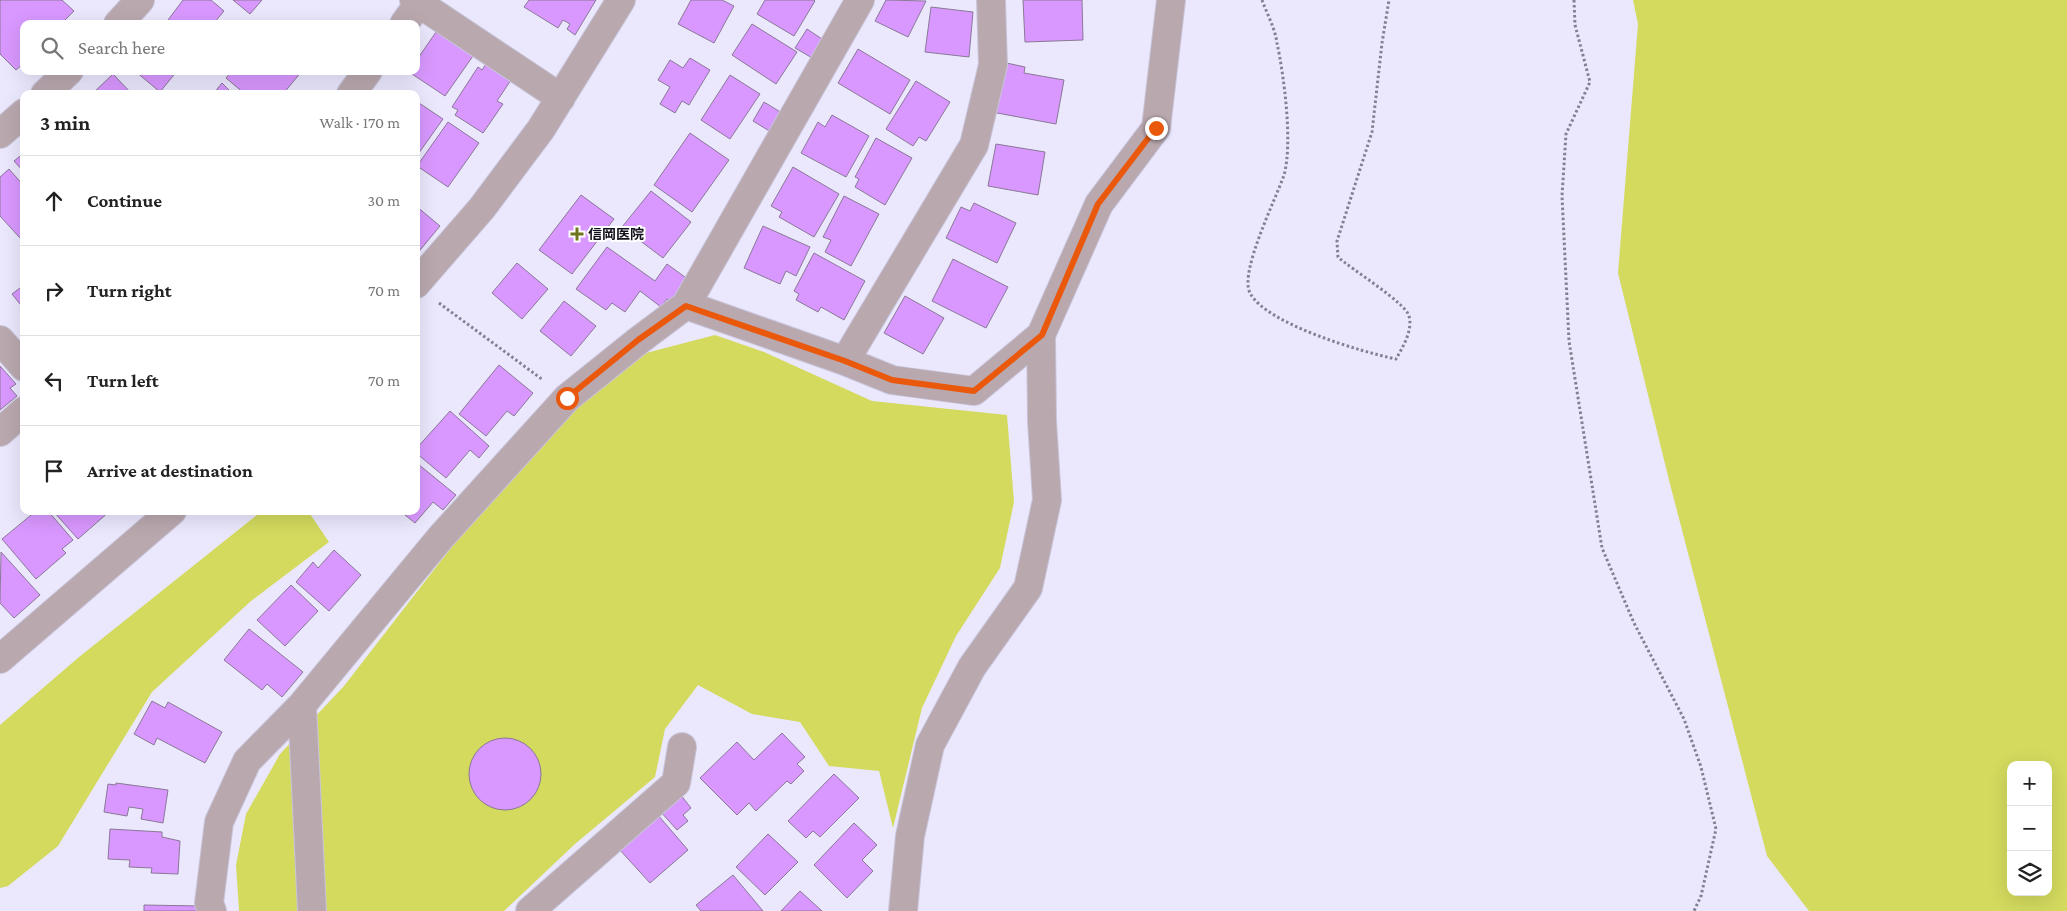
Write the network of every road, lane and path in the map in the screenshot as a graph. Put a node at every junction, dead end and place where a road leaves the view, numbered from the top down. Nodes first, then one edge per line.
1 (140, 0) edge
2 (621, 0) edge
3 (860, 0) edge
4 (991, 0) edge
5 (1171, 0) edge
6 (1262, 0) edge
7 (1389, 0) edge
8 (1574, 0) edge
9 (414, 7) edge
10 (122, 20) edge
11 (65, 75) edge
12 (365, 75) edge
13 (49, 90) edge
14 (355, 90) edge
15 (562, 98) junction
16 (20, 116) edge
17 (0, 134) edge
18 (424, 291) edge
19 (686, 306) junction
20 (1042, 335) junction
21 (0, 340) edge
22 (845, 361) junction
23 (20, 362) edge
24 (567, 398) junction
25 (20, 414) edge
26 (0, 432) edge
27 (158, 515) edge
28 (0, 659) edge
29 (302, 705) junction
30 (682, 747) dead end
31 (212, 911) edge
32 (312, 911) edge
33 (530, 911) edge
34 (903, 911) edge
35 (1694, 911) edge

1 - 10 street
2 - 15 street
3 - 19 street
4 - 22 street
5 - 20 street
6 - 7 path
8 - 35 path
9 - 15 street
11 - 13 street
12 - 14 street
15 - 18 street
16 - 17 street
18 - 24 path
19 - 22 street
19 - 24 street
20 - 22 street
20 - 34 street
21 - 23 street
24 - 29 street
25 - 26 street
27 - 28 street
29 - 31 street
29 - 32 street
30 - 33 street

